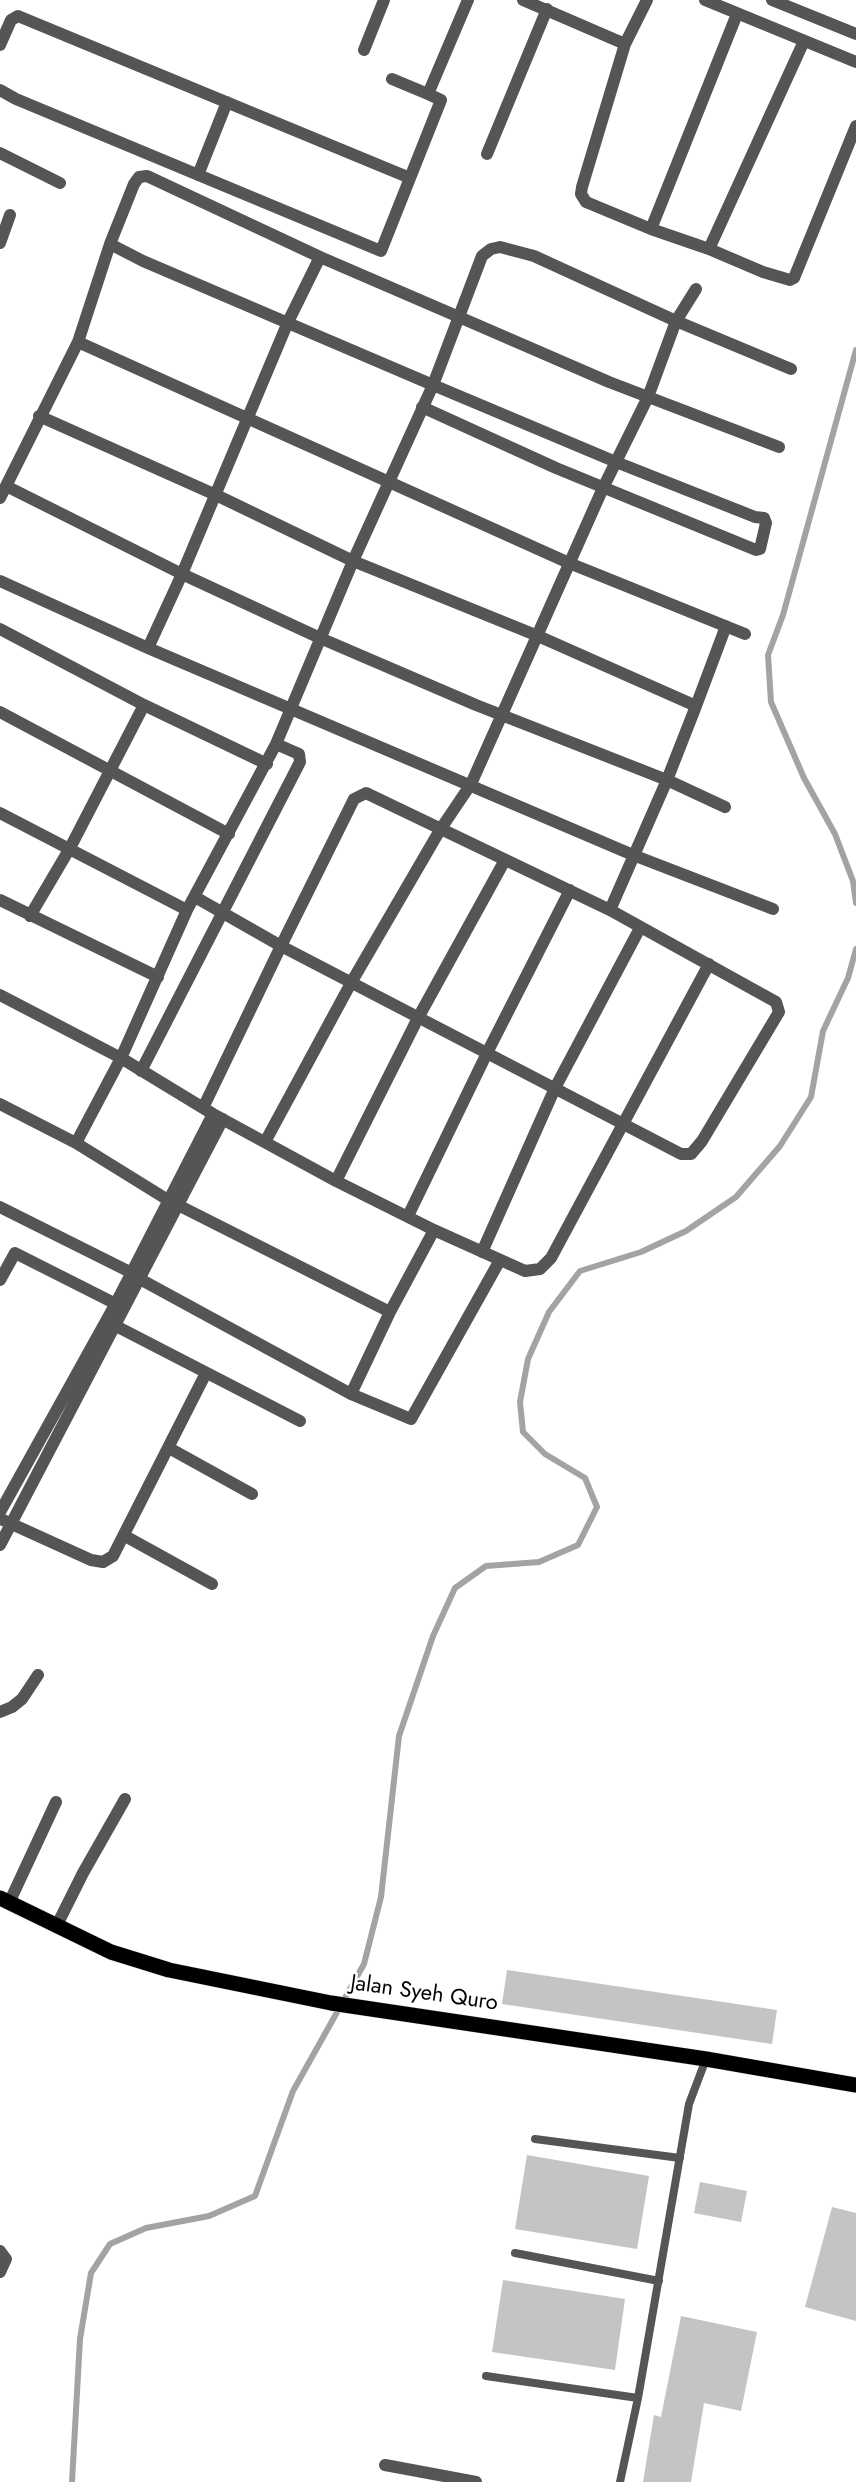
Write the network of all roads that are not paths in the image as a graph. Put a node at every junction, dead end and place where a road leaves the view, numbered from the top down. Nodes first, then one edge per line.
1 (384, 0) edge
2 (468, 0) edge
3 (523, 0) edge
4 (647, 0) edge
5 (705, 0) edge
6 (772, 0) edge
7 (547, 9) junction
8 (736, 14) junction
9 (856, 34) edge
10 (804, 41) junction
11 (625, 44) junction
12 (0, 45) edge
13 (364, 50) dead end
14 (856, 62) edge
15 (392, 79) dead end
16 (0, 90) edge
17 (428, 94) junction
18 (227, 102) junction
19 (856, 126) edge
20 (0, 153) edge
21 (487, 154) dead end
22 (198, 175) junction
23 (410, 178) junction
24 (60, 183) dead end
25 (10, 215) dead end
26 (651, 229) junction
27 (0, 243) edge
28 (110, 244) junction
29 (709, 249) junction
30 (320, 257) junction
31 (696, 289) dead end
32 (459, 317) junction
33 (676, 321) junction
34 (288, 322) junction
35 (78, 342) junction
36 (791, 369) dead end
37 (433, 385) junction
38 (648, 397) junction
39 (422, 406) junction
40 (39, 416) junction
41 (248, 417) junction
42 (779, 447) dead end
43 (616, 462) junction
44 (388, 482) junction
45 (6, 486) junction
46 (603, 488) junction
47 (216, 495) junction
48 (0, 498) edge
49 (353, 561) junction
50 (569, 563) junction
51 (182, 574) junction
52 (0, 581) edge
53 (726, 626) junction
54 (0, 629) edge
55 (745, 634) dead end
56 (537, 636) junction
57 (320, 638) junction
58 (148, 648) junction
59 (144, 705) junction
60 (696, 706) junction
61 (292, 709) junction
62 (0, 712) edge
63 (502, 714) junction
64 (276, 744) junction
65 (267, 764) junction
66 (111, 770) junction
67 (667, 780) junction
68 (471, 784) junction
69 (725, 807) dead end
70 (0, 813) edge
71 (440, 830) junction
72 (229, 834) junction
73 (70, 848) junction
74 (633, 855) junction
75 (505, 860) junction
76 (570, 890) junction
77 (195, 897) junction
78 (0, 900) edge
79 (772, 909) dead end
80 (187, 910) junction
81 (610, 910) junction
82 (222, 914) junction
83 (30, 916) junction
84 (640, 928) junction
85 (281, 946) junction
86 (709, 964) junction
87 (158, 977) junction
88 (351, 983) junction
89 (0, 995) edge
90 (418, 1018) junction
91 (487, 1053) junction
92 (121, 1058) junction
93 (141, 1071) junction
94 (555, 1089) junction
95 (0, 1104) edge
96 (213, 1114) junction
97 (622, 1124) junction
98 (265, 1142) junction
99 (76, 1143) junction
100 (336, 1180) junction
101 (173, 1202) junction
102 (0, 1207) edge
103 (408, 1216) junction
104 (434, 1230) junction
105 (482, 1252) junction
106 (500, 1260) junction
107 (134, 1275) junction
108 (0, 1280) edge
109 (119, 1306) junction
110 (390, 1312) junction
111 (114, 1325) junction
112 (206, 1372) junction
113 (351, 1394) junction
114 (300, 1421) dead end
115 (169, 1448) junction
116 (252, 1494) dead end
117 (0, 1512) edge
118 (5, 1521) edge
119 (124, 1536) junction
120 (0, 1545) edge
121 (212, 1584) dead end
122 (38, 1675) dead end
123 (0, 1712) edge
124 (125, 1799) dead end
125 (56, 1803) dead end
126 (4, 1900) edge
127 (56, 1927) junction
128 (706, 2059) junction
129 (856, 2085) edge
130 (535, 2139) dead end
131 (680, 2158) junction
132 (0, 2251) edge
133 (515, 2253) dead end
134 (0, 2272) edge
135 (659, 2281) junction
136 (486, 2376) dead end
137 (638, 2398) junction
138 (385, 2465) dead end
139 (476, 2482) edge
140 (620, 2482) edge

1 - 13 street
2 - 17 street
3 - 7 street
4 - 11 street
5 - 8 street
6 - 9 street
7 - 11 street
7 - 21 street
8 - 10 street
8 - 26 street
10 - 14 street
10 - 29 street
11 - 26 street
12 - 18 street
15 - 17 street
16 - 22 street
17 - 23 street
18 - 22 street
18 - 23 street
19 - 29 street
20 - 24 street
22 - 23 street
25 - 27 street
26 - 29 street
28 - 30 street
28 - 34 street
28 - 35 street
30 - 32 street
30 - 34 street
31 - 33 street
32 - 33 street
32 - 37 street
32 - 38 street
33 - 36 street
33 - 38 street
34 - 37 street
34 - 41 street
35 - 40 street
35 - 41 street
37 - 39 street
37 - 43 street
38 - 42 street
38 - 43 street
39 - 44 street
39 - 46 street
40 - 45 street
40 - 47 street
41 - 44 street
41 - 47 street
43 - 46 street
43 - 46 street
44 - 49 street
44 - 50 street
45 - 48 street
45 - 51 street
46 - 50 street
47 - 49 street
47 - 51 street
49 - 56 street
49 - 57 street
50 - 53 street
50 - 56 street
51 - 57 street
51 - 58 street
52 - 58 street
53 - 55 street
53 - 60 street
54 - 59 street
56 - 60 street
56 - 63 street
57 - 61 street
57 - 63 street
58 - 61 street
59 - 65 street
59 - 66 street
60 - 67 street
61 - 64 street
61 - 68 street
62 - 66 street
63 - 67 street
63 - 68 street
64 - 65 street
64 - 82 street
65 - 72 street
66 - 72 street
66 - 73 street
67 - 69 street
67 - 74 street
68 - 71 street
68 - 74 street
70 - 73 street
71 - 75 street
71 - 85 street
71 - 88 street
72 - 77 street
73 - 80 street
73 - 83 street
74 - 79 street
74 - 81 street
75 - 76 street
75 - 90 street
76 - 81 street
76 - 91 street
77 - 80 street
77 - 82 street
78 - 83 street
80 - 87 street
81 - 84 street
82 - 85 street
82 - 93 street
83 - 87 street
84 - 86 street
84 - 94 street
85 - 88 street
85 - 96 street
86 - 97 street
86 - 97 street
87 - 92 street
88 - 90 street
88 - 98 street
89 - 92 street
90 - 91 street
90 - 100 street
91 - 94 street
91 - 103 street
92 - 93 street
92 - 99 street
93 - 96 street
94 - 97 street
94 - 105 street
95 - 99 street
96 - 98 street
96 - 101 street
97 - 106 street
98 - 100 street
99 - 101 street
100 - 103 street
101 - 107 street
101 - 110 street
102 - 107 street
103 - 104 street
104 - 105 street
104 - 110 street
105 - 106 street
106 - 113 street
107 - 109 street
107 - 113 street
108 - 109 street
109 - 111 street
109 - 117 street
110 - 113 street
111 - 112 street
111 - 118 street
112 - 114 street
112 - 115 street
115 - 116 street
115 - 119 street
118 - 119 street
118 - 120 street
119 - 121 street
122 - 123 street
124 - 127 street
125 - 126 street
126 - 127 main road, Jalan Syeh Quro
127 - 128 main road, Jalan Syeh Quro
128 - 129 main road, Jalan Syeh Quro
128 - 131 lane
130 - 131 lane
131 - 135 lane
132 - 134 street
133 - 135 lane
135 - 137 lane
136 - 137 lane
137 - 140 lane
138 - 139 street

